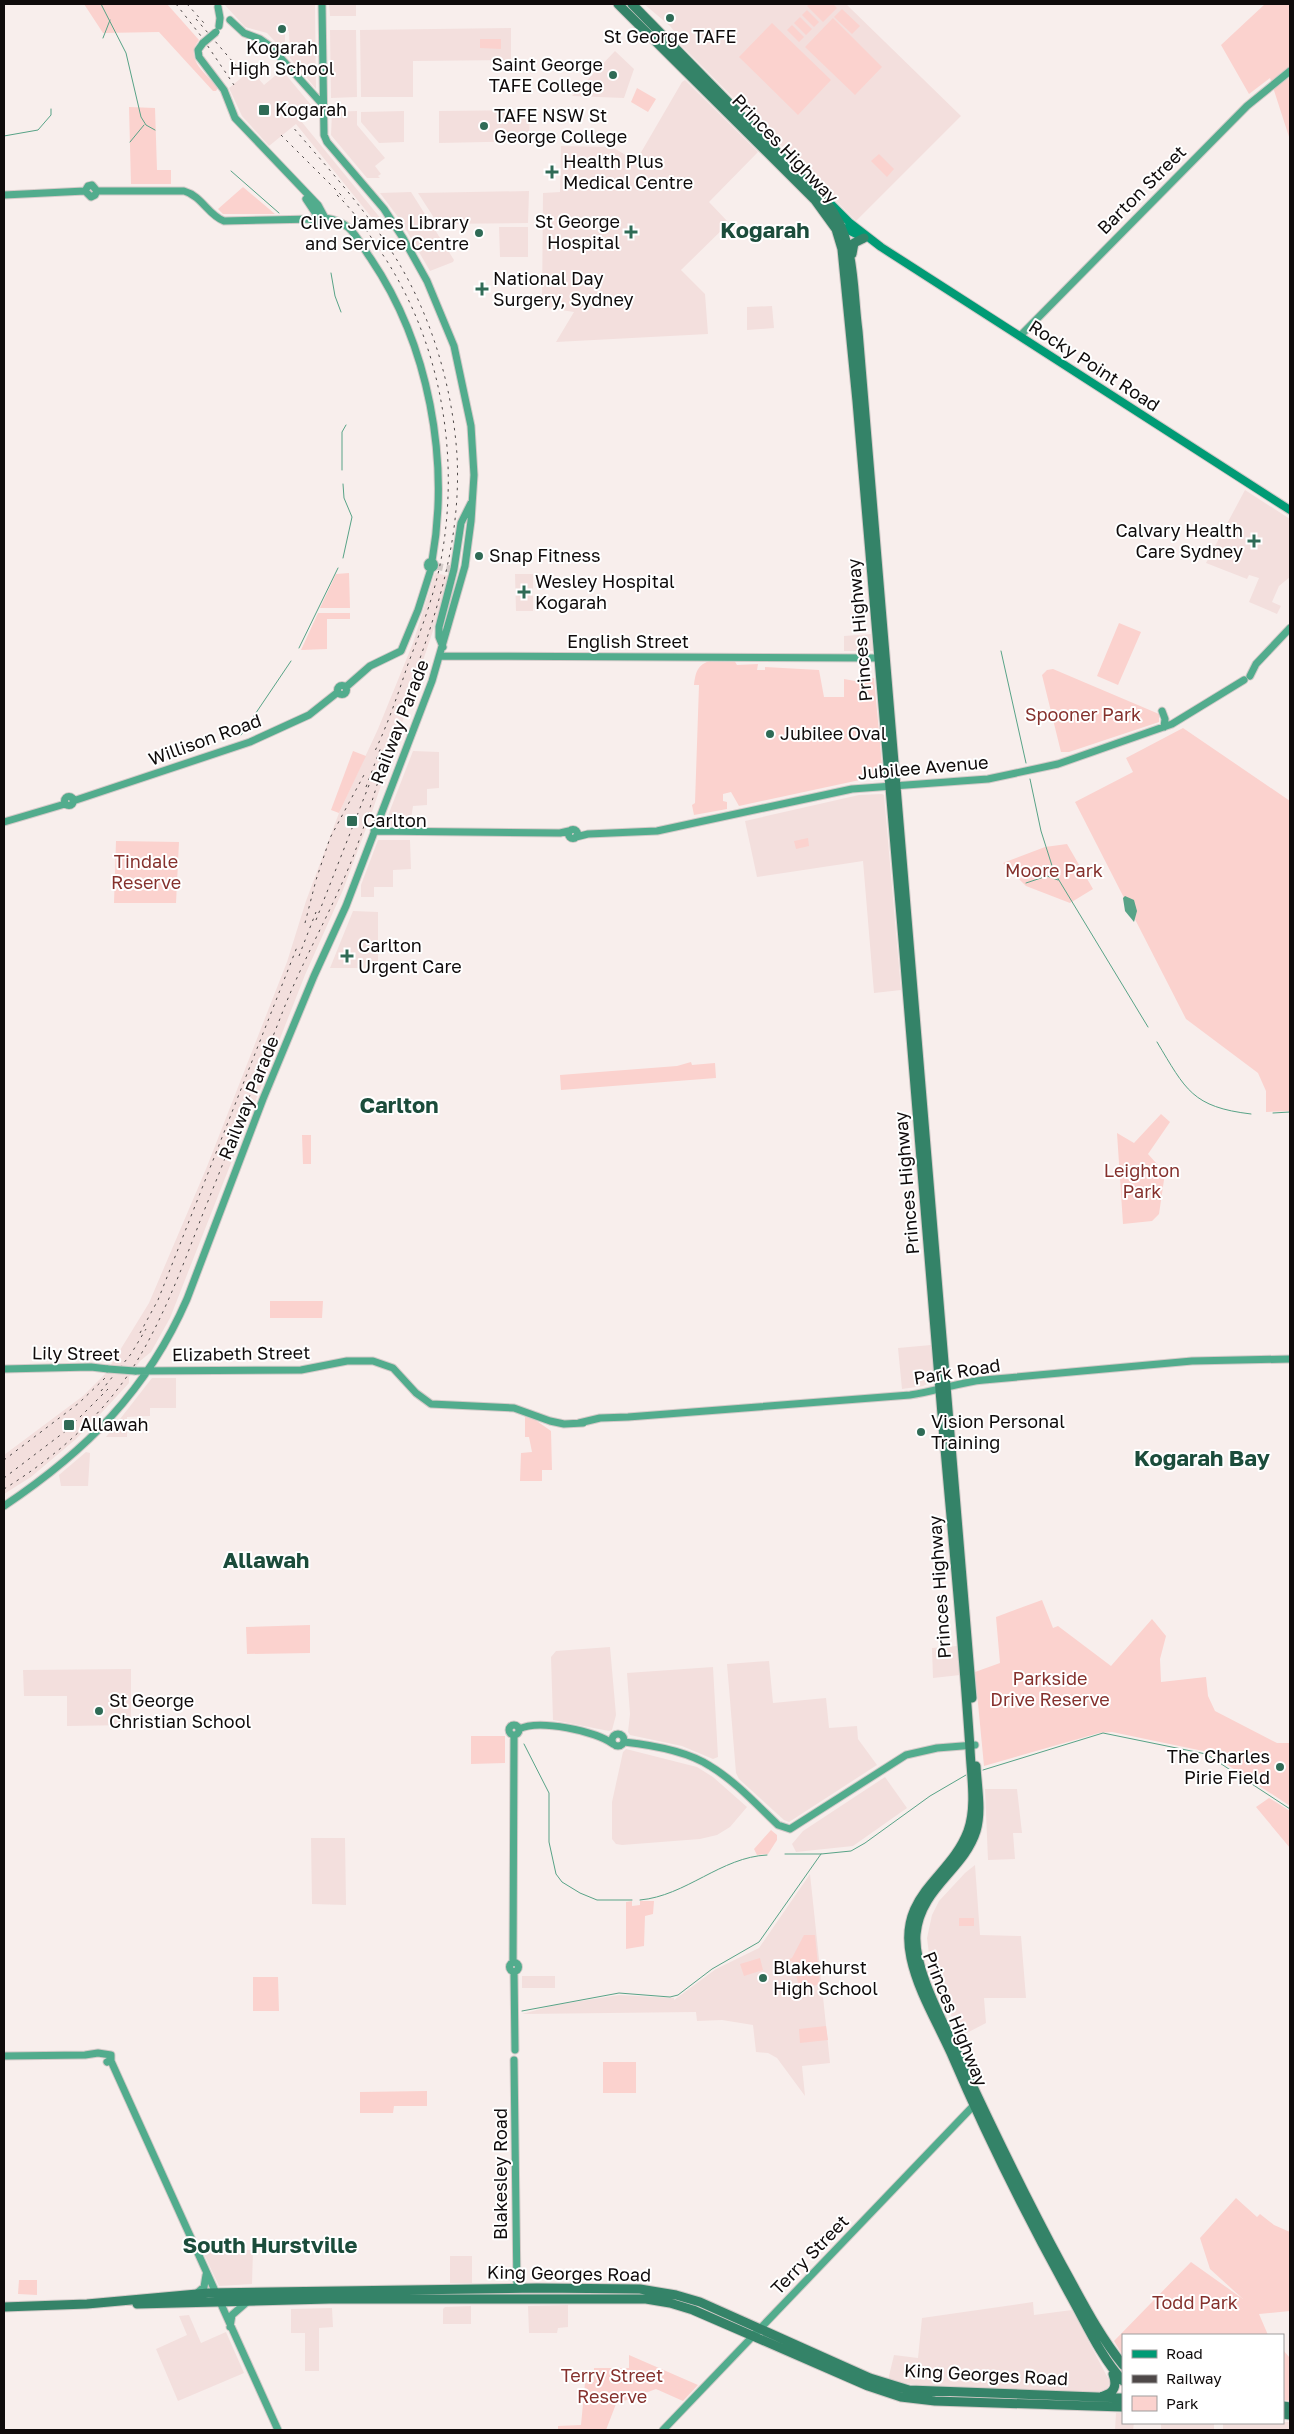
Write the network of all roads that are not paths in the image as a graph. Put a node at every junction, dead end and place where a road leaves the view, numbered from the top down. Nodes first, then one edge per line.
1 (322, 4) edge
2 (618, 4) edge
3 (632, 4) edge
4 (218, 7) dead end
5 (217, 29) junction
6 (1290, 71) edge
7 (323, 105) junction
8 (808, 183) junction
9 (4, 195) edge
10 (319, 216) junction
11 (832, 222) junction
12 (843, 228) junction
13 (864, 238) junction
14 (882, 247) junction
15 (852, 274) junction
16 (1020, 336) junction
17 (473, 500) junction
18 (1290, 510) edge
19 (472, 521) junction
20 (461, 527) junction
21 (1290, 628) edge
22 (443, 647) junction
23 (441, 656) junction
24 (879, 658) junction
25 (1162, 711) dead end
26 (1164, 727) junction
27 (892, 785) junction
28 (4, 822) edge
29 (374, 831) junction
30 (1290, 1359) edge
31 (393, 1368) joint
32 (4, 1369) edge
33 (148, 1371) junction
34 (944, 1389) junction
35 (4, 1506) edge
36 (614, 1735) junction
37 (594, 1736) junction
38 (624, 1742) junction
39 (613, 1744) junction
40 (972, 1745) junction
41 (4, 2056) edge
42 (976, 2103) junction
43 (206, 2272) junction
44 (516, 2288) junction
45 (215, 2293) junction
46 (196, 2294) junction
47 (501, 2298) junction
48 (544, 2298) junction
49 (219, 2302) junction
50 (247, 2302) junction
51 (87, 2304) junction
52 (4, 2307) edge
53 (230, 2327) junction
54 (761, 2328) junction
55 (754, 2336) junction
56 (1122, 2364) edge
57 (1110, 2366) junction
58 (1122, 2380) edge
59 (1096, 2397) junction
60 (1122, 2398) edge
61 (1122, 2407) edge
62 (278, 2430) edge
63 (663, 2430) edge

1 - 7 main road
2 - 11 highway, Princes Highway
3 - 8 highway, Princes Highway
4 - 5 main road
5 - 7 main road
5 - 10 main road, bridge
6 - 16 main road, Barton Street
7 - 17 main road, Railway Parade
8 - 12 highway, Princes Highway
8 - 14 main road, Rocky Point Road
9 - 10 main road
10 - 28 main road, Willison Road
11 - 12 main road, Rocky Point Road
11 - 24 highway, Princes Highway
12 - 13 main road, Rocky Point Road
12 - 15 highway, Princes Highway
13 - 14 main road, Rocky Point Road
13 - 15 highway
14 - 16 main road, Rocky Point Road
15 - 27 highway, Princes Highway
16 - 18 main road, Rocky Point Road
17 - 19 main road, Railway Parade
17 - 20 main road, Railway Parade
19 - 20 main road
19 - 22 main road, Railway Parade
20 - 22 main road, Railway Parade
21 - 26 main road, Jubilee Avenue
22 - 23 main road, Railway Parade
23 - 24 main road, English Street
23 - 29 main road, Railway Parade
24 - 27 highway, Princes Highway
25 - 26 main road
26 - 27 main road, Jubilee Avenue
27 - 29 main road, Jubilee Avenue
27 - 34 highway, Princes Highway
29 - 33 main road, Railway Parade
30 - 34 main road, Park Road
31 - 33 main road, Elizabeth Street
31 - 34 main road, Park Road
32 - 33 main road, Lily Street, bridge
33 - 35 main road, Railway Parade
34 - 40 highway, Princes Highway
36 - 37 main road
36 - 38 main road
36 - 39 main road
37 - 39 main road
37 - 44 main road, Blakesley Road
38 - 39 main road
38 - 40 main road
40 - 42 highway, Princes Highway
41 - 43 main road
42 - 54 main road, Terry Street
42 - 56 highway, Princes Highway
42 - 57 highway, Princes Highway
43 - 45 main road
43 - 46 main road
44 - 45 highway, King Georges Road
44 - 47 highway
44 - 48 highway
44 - 54 highway, King Georges Road
45 - 46 highway, King Georges Road
45 - 49 main road
46 - 51 highway, King Georges Road
47 - 48 highway, King Georges Road
47 - 50 highway, King Georges Road
48 - 55 highway, King Georges Road
49 - 50 highway, King Georges Road
49 - 51 highway, King Georges Road
49 - 53 main road
50 - 53 main road
51 - 52 highway, King Georges Road
53 - 62 main road
54 - 55 main road, Terry Street
54 - 59 highway, King Georges Road
55 - 61 highway, King Georges Road
55 - 63 main road, Terry Street
57 - 58 highway, Princes Highway
57 - 59 highway
59 - 60 highway, King Georges Road

